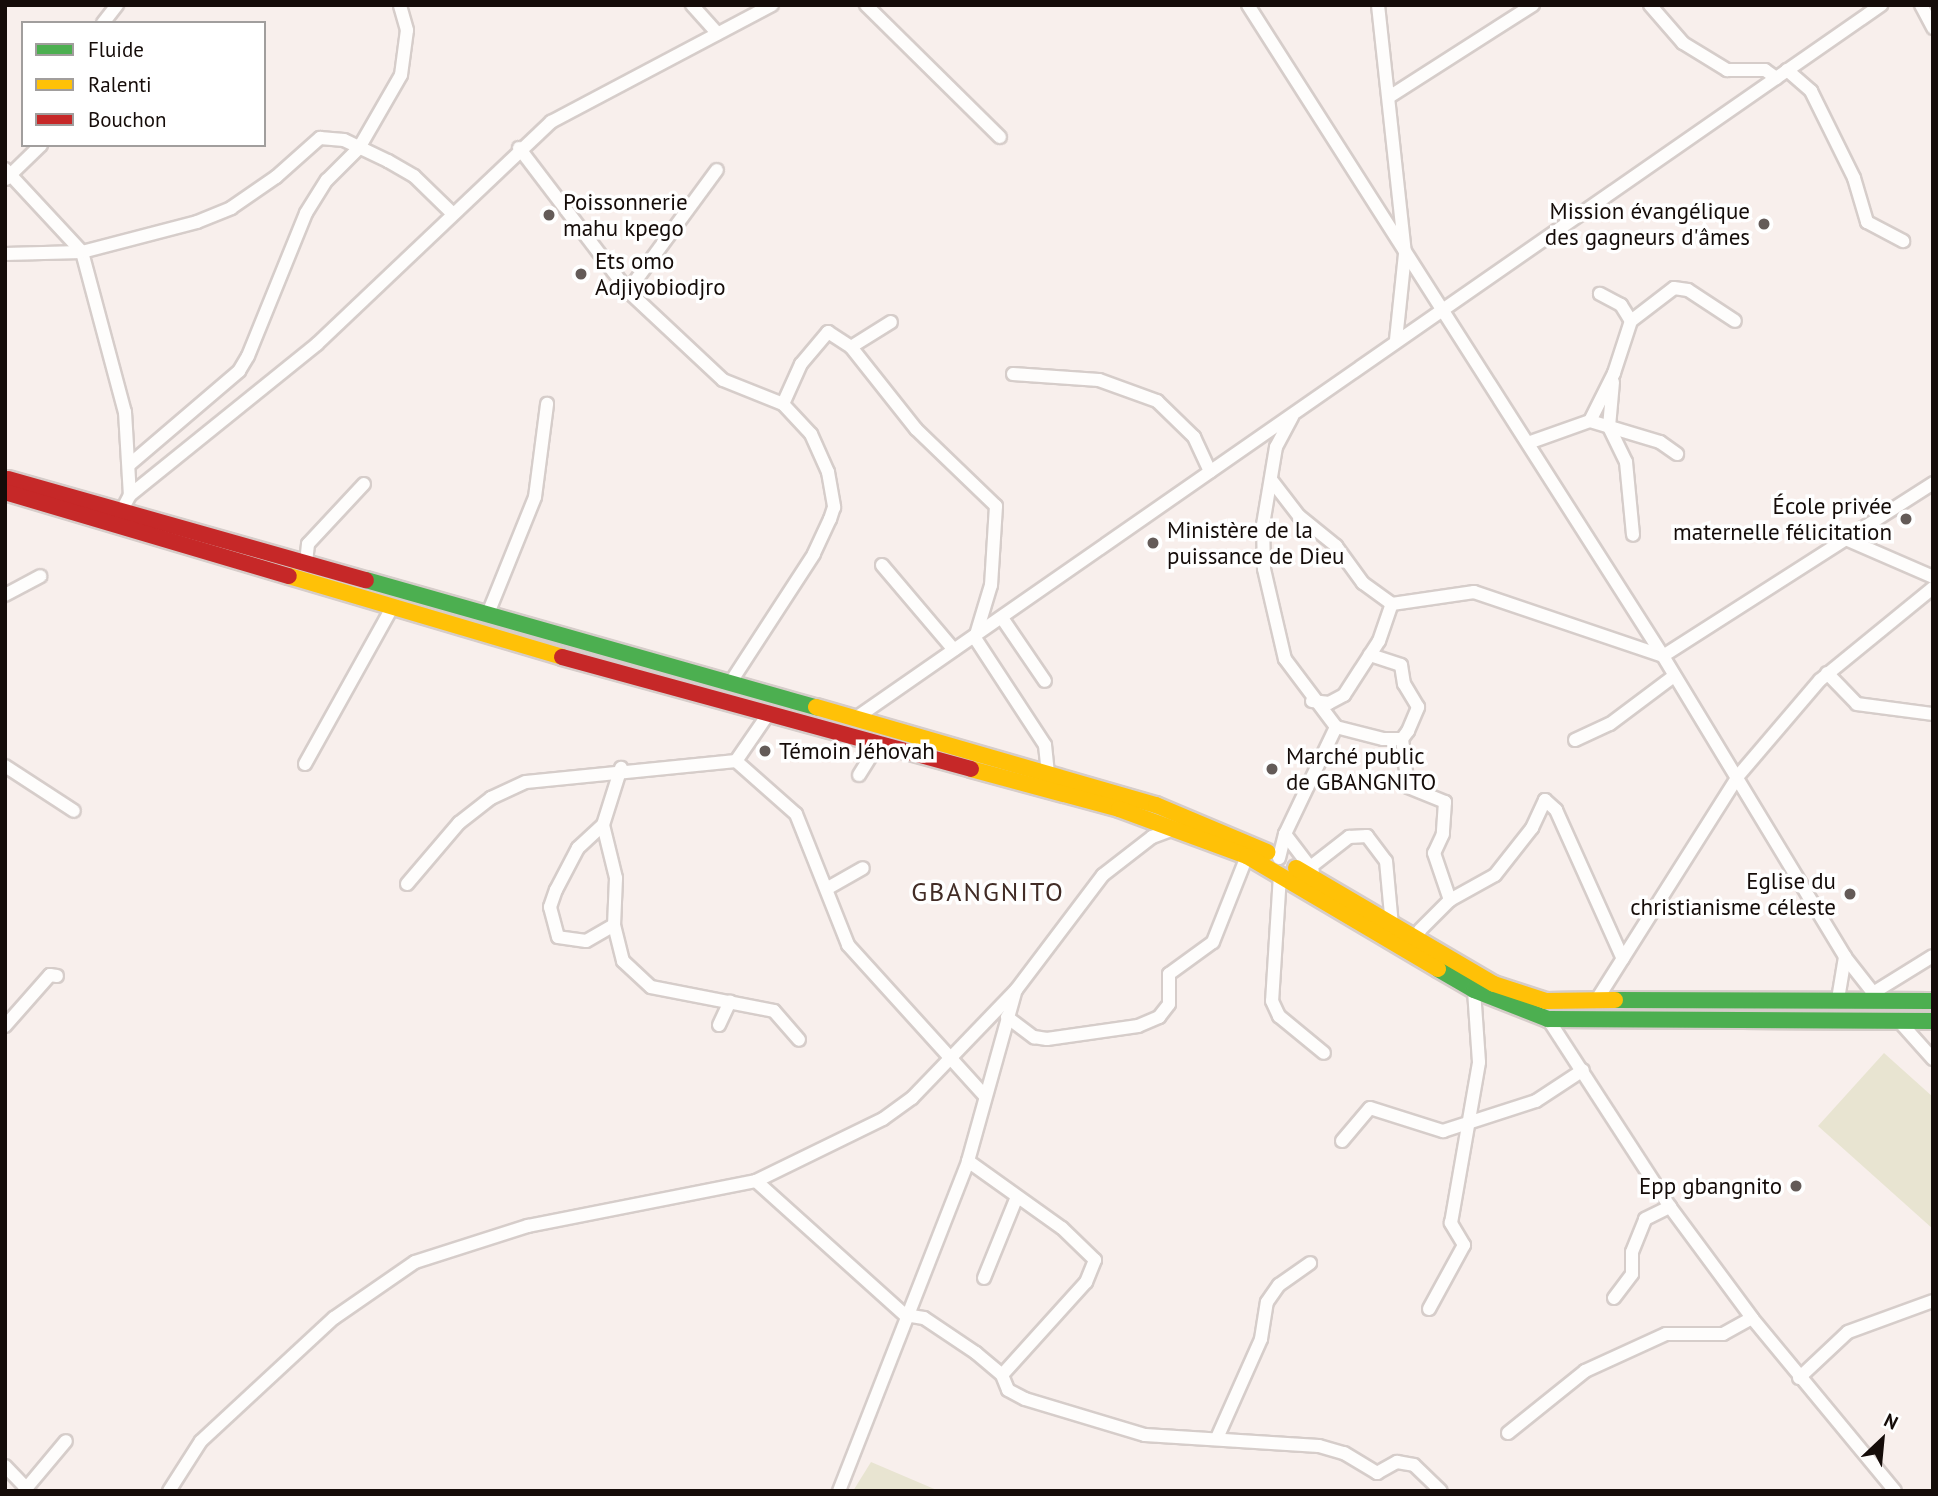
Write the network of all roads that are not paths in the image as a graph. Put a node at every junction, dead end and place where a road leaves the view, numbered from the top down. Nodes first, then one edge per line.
1 (117, 5) edge
2 (400, 5) edge
3 (692, 5) edge
4 (772, 5) edge
5 (866, 5) edge
6 (1248, 5) edge
7 (1378, 5) edge
8 (1533, 5) edge
9 (1650, 5) edge
10 (1881, 5) edge
11 (1920, 5) edge
12 (105, 21) edge
13 (1933, 28) edge
14 (717, 33) junction
15 (1787, 70) junction
16 (1776, 78) junction
17 (1389, 96) junction
18 (1000, 137) dead end
19 (39, 147) edge
20 (359, 148) junction
21 (519, 148) junction
22 (717, 170) dead end
23 (7, 175) edge
24 (450, 211) junction
25 (1903, 241) dead end
26 (82, 252) junction
27 (5, 254) edge
28 (1405, 254) junction
29 (628, 291) junction
30 (1600, 294) dead end
31 (1443, 307) junction
32 (1631, 321) junction
33 (1735, 321) dead end
34 (891, 322) dead end
35 (1396, 340) junction
36 (851, 347) junction
37 (1614, 373) junction
38 (1013, 374) dead end
39 (1303, 403) junction
40 (547, 404) dead end
41 (783, 404) junction
42 (1590, 421) junction
43 (1609, 427) junction
44 (1528, 443) junction
45 (1677, 454) dead end
46 (130, 465) junction
47 (1210, 472) junction
48 (5, 479) edge
49 (1272, 481) junction
50 (1933, 483) edge
51 (364, 484) dead end
52 (5, 492) edge
53 (130, 495) junction
54 (122, 510) junction
55 (1633, 535) dead end
56 (1847, 540) junction
57 (306, 563) junction
58 (882, 565) dead end
59 (40, 576) dead end
60 (1933, 577) edge
61 (1933, 588) edge
62 (5, 595) edge
63 (1392, 604) junction
64 (393, 606) junction
65 (487, 616) junction
66 (1002, 618) junction
67 (975, 638) junction
68 (954, 650) junction
69 (1370, 655) junction
70 (1663, 656) junction
71 (1827, 673) junction
72 (1674, 676) junction
73 (1045, 681) dead end
74 (731, 682) junction
75 (1312, 701) junction
76 (877, 706) junction
77 (769, 713) junction
78 (1933, 714) edge
79 (854, 719) junction
80 (879, 725) junction
81 (1336, 727) junction
82 (1402, 739) junction
83 (1575, 740) dead end
84 (880, 742) junction
85 (736, 761) junction
86 (305, 764) dead end
87 (5, 766) edge
88 (621, 768) junction
89 (1048, 772) junction
90 (859, 775) dead end
91 (1738, 776) junction
92 (74, 811) dead end
93 (603, 824) junction
94 (1174, 829) junction
95 (1284, 834) junction
96 (1247, 856) junction
97 (1278, 865) junction
98 (863, 868) dead end
99 (1313, 872) junction
100 (407, 884) dead end
101 (828, 888) junction
102 (1450, 900) junction
103 (614, 925) junction
104 (1392, 926) junction
105 (1417, 940) junction
106 (1933, 956) edge
107 (1844, 957) junction
108 (1623, 959) junction
109 (57, 976) dead end
110 (1016, 990) junction
111 (1474, 990) junction
112 (1876, 996) junction
113 (1838, 999) junction
114 (730, 1001) junction
115 (1596, 1001) junction
116 (1933, 1001) edge
117 (1007, 1017) junction
118 (1548, 1018) junction
119 (1899, 1021) junction
120 (1933, 1021) edge
121 (719, 1025) dead end
122 (5, 1026) edge
123 (799, 1040) dead end
124 (1324, 1052) dead end
125 (948, 1057) junction
126 (1933, 1059) edge
127 (1583, 1070) junction
128 (985, 1096) junction
129 (1472, 1125) junction
130 (1342, 1141) dead end
131 (968, 1161) junction
132 (755, 1181) junction
133 (1016, 1199) junction
134 (1671, 1206) junction
135 (1310, 1263) dead end
136 (984, 1278) dead end
137 (1614, 1298) dead end
138 (1933, 1301) edge
139 (1429, 1309) dead end
140 (905, 1315) junction
141 (1752, 1318) junction
142 (1002, 1375) junction
143 (1799, 1378) junction
144 (1508, 1433) dead end
145 (1217, 1438) junction
146 (66, 1441) dead end
147 (5, 1466) edge
148 (25, 1490) edge
149 (169, 1491) edge
150 (839, 1491) edge
151 (1441, 1491) edge
152 (1895, 1491) edge

1 - 12 street
2 - 20 street
3 - 14 street
4 - 14 street
5 - 18 street
6 - 28 street
7 - 17 street
8 - 17 street
9 - 16 street
10 - 15 street
11 - 13 street
14 - 21 street
15 - 16 street
15 - 25 street
16 - 31 street
17 - 28 street
19 - 23 street
20 - 24 street
20 - 26 street
20 - 46 street
21 - 24 street
21 - 29 street
22 - 29 street
23 - 26 street
24 - 53 street
26 - 27 street
26 - 46 street
28 - 31 street
28 - 35 street
29 - 41 street
30 - 32 street
31 - 35 street
31 - 44 street
32 - 33 street
32 - 37 street
34 - 36 street
35 - 39 street
36 - 41 street
36 - 67 street
37 - 42 street
37 - 43 street
38 - 47 street
39 - 47 street
39 - 49 street
40 - 65 street
41 - 74 street
42 - 43 street
42 - 44 street
43 - 45 street
43 - 55 street
44 - 70 street
46 - 53 street
47 - 66 street
48 - 54 main road
49 - 63 street
49 - 75 street
50 - 56 street
51 - 57 street
52 - 64 main road
53 - 54 street
54 - 57 main road
56 - 60 street
56 - 70 street
57 - 65 main road
58 - 68 street
59 - 62 street
61 - 71 street
63 - 69 street
63 - 70 street
64 - 77 main road
64 - 86 street
65 - 74 main road
66 - 67 street
66 - 73 street
67 - 68 street
67 - 89 street
68 - 76 street
69 - 75 street
69 - 82 street
70 - 72 street
71 - 78 street
71 - 91 street
72 - 83 street
72 - 91 street
74 - 79 main road
75 - 81 street
76 - 79 street
76 - 80 street
77 - 84 main road
77 - 85 street
79 - 80 main road
80 - 89 main road
81 - 82 street
81 - 95 street
82 - 102 street
84 - 90 street
84 - 94 main road
85 - 88 street
85 - 101 street
87 - 92 street
88 - 93 street
88 - 100 street
89 - 97 main road
91 - 107 street
91 - 108 street
93 - 103 street
93 - 103 street
94 - 96 main road
94 - 110 street
95 - 97 street
95 - 99 street
96 - 97 main road
96 - 117 street
97 - 99 main road
97 - 111 main road
97 - 124 street
98 - 101 street
99 - 104 main road
99 - 104 street
101 - 125 street
102 - 105 street
102 - 108 street
103 - 114 street
104 - 105 main road
105 - 115 main road
106 - 112 street
107 - 112 street
107 - 113 street
108 - 115 street
109 - 122 street
110 - 117 street
110 - 125 street
111 - 118 main road
111 - 129 street
112 - 113 main road
112 - 116 main road
113 - 115 main road
114 - 121 street
114 - 123 street
117 - 128 street
118 - 119 main road
118 - 127 street
119 - 120 main road
119 - 126 street
125 - 128 street
125 - 132 street
127 - 129 street
127 - 134 street
128 - 131 street
129 - 130 street
129 - 139 street
131 - 133 street
131 - 140 street
132 - 140 street
132 - 149 street
133 - 136 street
133 - 142 street
134 - 137 street
134 - 141 street
135 - 145 street
138 - 143 street
140 - 142 street
140 - 150 street
141 - 143 street
141 - 144 street
142 - 145 street
143 - 152 street
145 - 151 street
146 - 148 street
147 - 148 street

